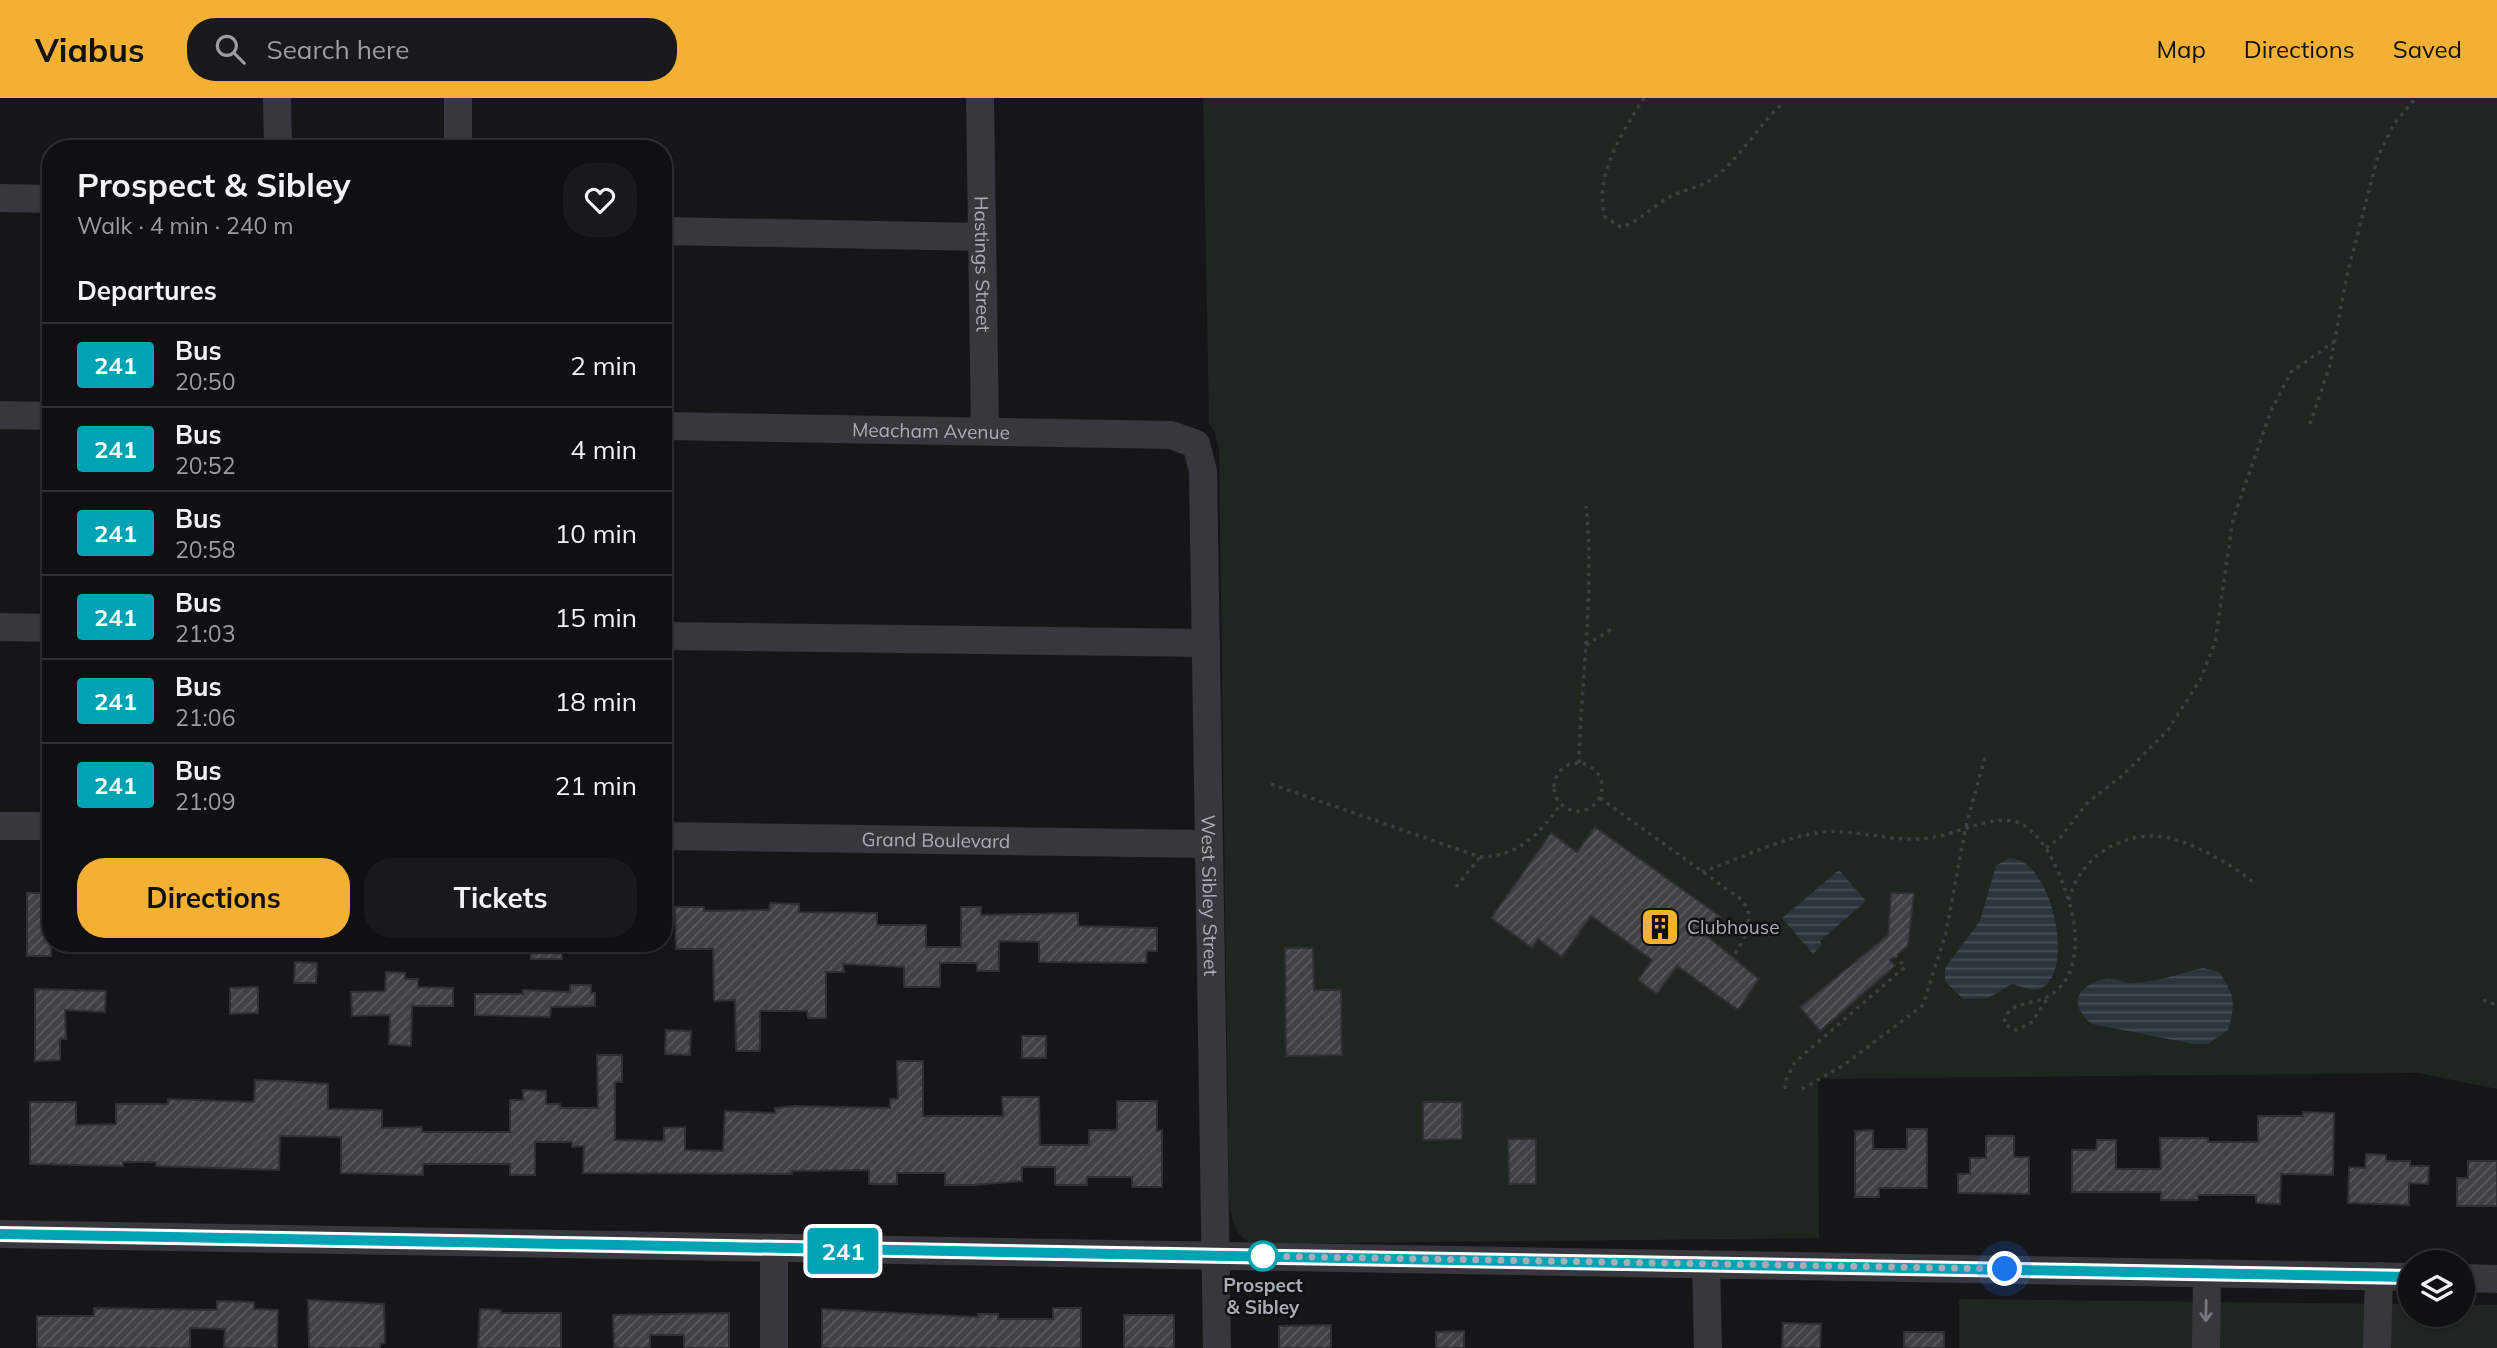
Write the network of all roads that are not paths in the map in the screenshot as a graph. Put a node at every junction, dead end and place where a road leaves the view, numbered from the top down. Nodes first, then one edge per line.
1 (278, 98) edge
2 (458, 98) edge
3 (980, 98) edge
4 (278, 140) edge
5 (458, 140) edge
6 (0, 198) edge
7 (42, 199) edge
8 (672, 231) edge
9 (982, 237) junction
10 (0, 415) edge
11 (42, 416) edge
12 (672, 426) edge
13 (985, 430) junction
14 (1196, 444) joint
15 (0, 627) edge
16 (42, 628) edge
17 (672, 636) edge
18 (1206, 643) junction
19 (0, 826) edge
20 (42, 826) edge
21 (672, 836) edge
22 (1209, 844) junction
23 (0, 1234) edge
24 (774, 1250) junction
25 (1216, 1255) junction
26 (1706, 1264) junction
27 (2207, 1273) junction
28 (2379, 1276) junction
29 (2398, 1277) edge
30 (2475, 1278) edge
31 (2497, 1279) edge
32 (774, 1348) edge
33 (1217, 1348) edge
34 (1708, 1348) edge
35 (2206, 1348) edge
36 (2377, 1348) edge

1 - 4 street
2 - 5 street
3 - 9 street, Hastings Street
6 - 7 street
8 - 9 street
9 - 13 street, Hastings Street
10 - 11 street
12 - 13 street, Meacham Avenue
13 - 14 street, Meacham Avenue
14 - 18 street, West Sibley Street
15 - 16 street
17 - 18 street
18 - 22 street, West Sibley Street
19 - 20 street
21 - 22 street, Grand Boulevard
22 - 25 street, West Sibley Street
23 - 24 street
24 - 25 street
24 - 32 street
25 - 26 street
25 - 33 street, West Sibley Street
26 - 27 street
26 - 34 street
27 - 28 street
27 -> 35 street
28 - 29 street
28 - 36 street
30 - 31 street

